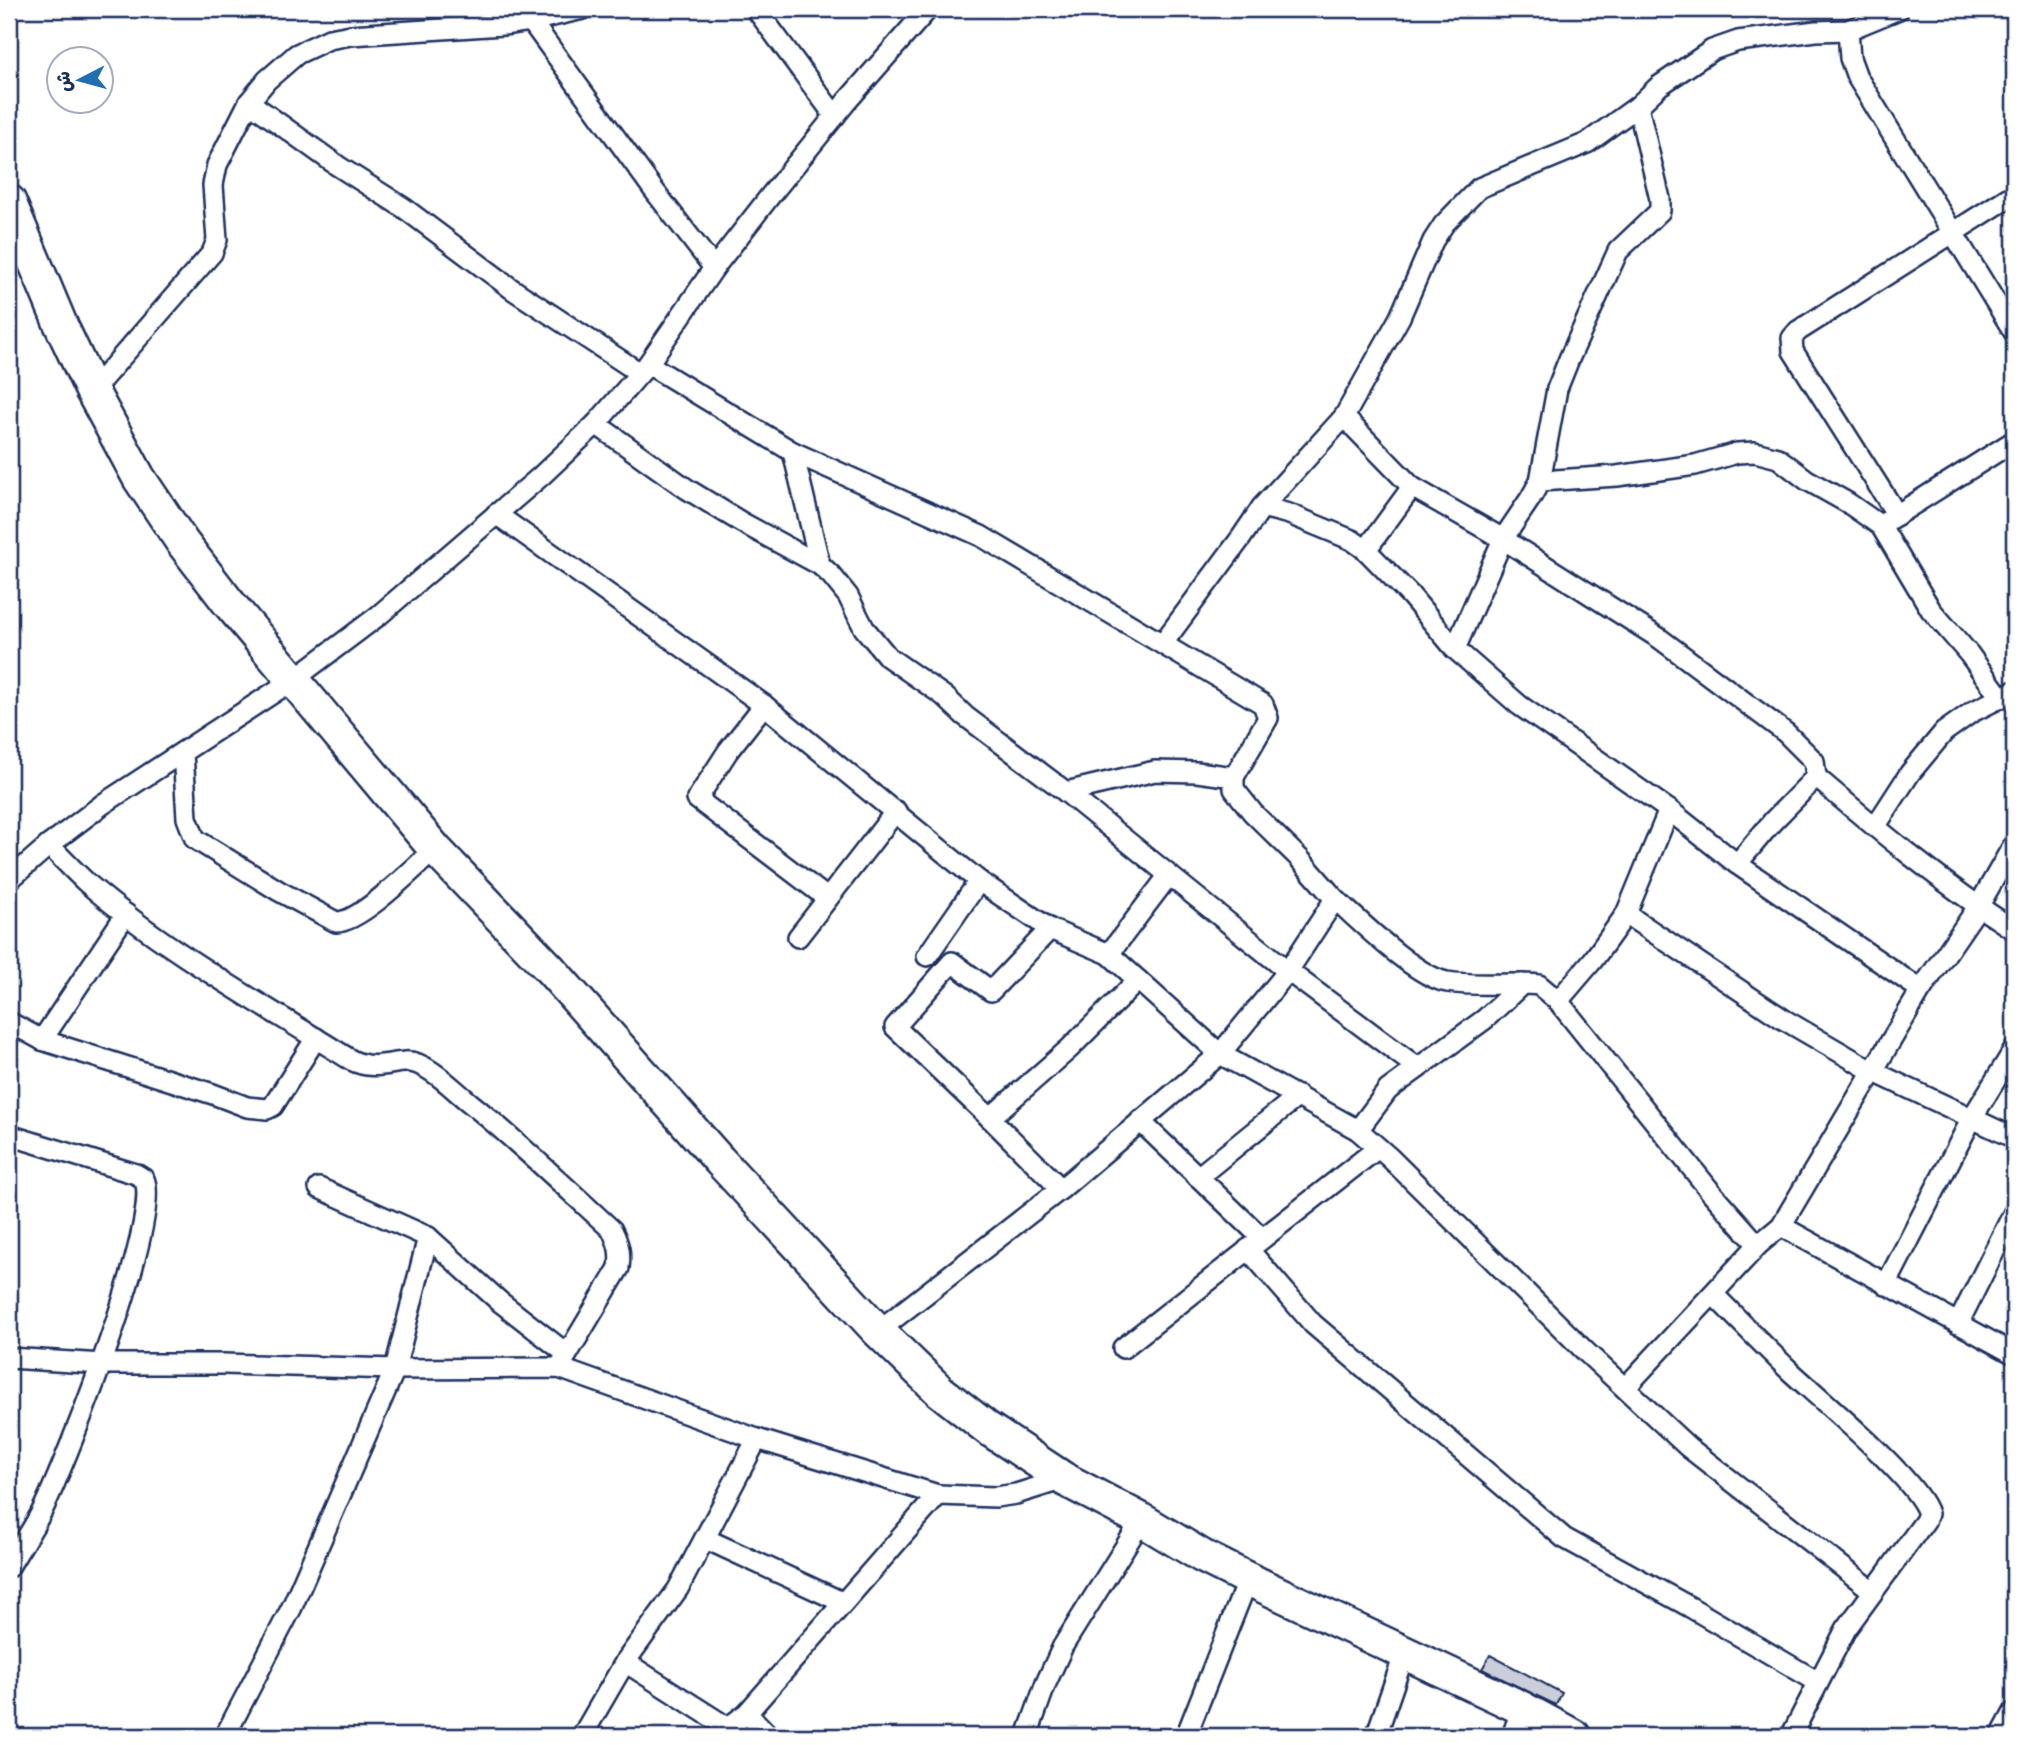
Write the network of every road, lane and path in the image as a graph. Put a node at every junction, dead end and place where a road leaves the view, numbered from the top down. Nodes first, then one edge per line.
1 (583, 9) edge
2 (756, 9) edge
3 (929, 9) edge
4 (1899, 9) edge
5 (531, 21) junction
6 (1848, 30) junction
7 (249, 102) junction
8 (1638, 106) junction
9 (835, 116) junction
10 (2014, 194) edge
11 (9, 201) edge
12 (1953, 231) junction
13 (714, 268) junction
14 (2014, 332) edge
15 (644, 368) junction
16 (92, 391) junction
17 (1344, 417) junction
18 (596, 424) junction
19 (2014, 441) edge
20 (793, 452) junction
21 (1540, 481) junction
22 (1412, 487) junction
23 (1262, 507) junction
24 (496, 514) junction
25 (1889, 520) junction
26 (1503, 539) junction
27 (1366, 550) junction
28 (820, 565) junction
29 (1163, 643) junction
30 (1455, 649) junction
31 (293, 680) junction
32 (2008, 695) edge
33 (764, 705) junction
34 (183, 752) junction
35 (1234, 776) junction
36 (1816, 777) junction
37 (1066, 792) junction
38 (1669, 810) junction
39 (896, 811) junction
40 (1874, 827) junction
41 (2014, 844) edge
42 (49, 845) junction
43 (435, 849) junction
44 (1737, 864) junction
45 (1169, 875) junction
46 (9, 880) edge
47 (979, 881) junction
48 (827, 898) junction
49 (1335, 899) junction
50 (1978, 906) junction
51 (125, 914) junction
52 (1626, 914) junction
53 (1050, 929) junction
54 (2014, 930) edge
55 (798, 937) dead end
56 (1109, 954) junction
57 (927, 956) dead end
58 (1288, 971) junction
59 (1138, 980) junction
60 (1522, 984) junction
61 (1921, 990) junction
62 (1558, 1001) junction
63 (9, 1022) edge
64 (316, 1038) junction
65 (42, 1040) junction
66 (2014, 1050) edge
67 (1220, 1054) junction
68 (1418, 1068) junction
69 (1874, 1072) junction
70 (1298, 1096) junction
71 (990, 1118) junction
72 (1972, 1118) junction
73 (1140, 1121) junction
74 (1358, 1130) junction
75 (9, 1135) edge
76 (2014, 1138) edge
77 (1378, 1148) junction
78 (1198, 1177) junction
79 (319, 1188) dead end
80 (1061, 1189) junction
81 (2014, 1212) edge
82 (1781, 1226) junction
83 (428, 1237) junction
84 (1255, 1244) junction
85 (1758, 1245) junction
86 (1886, 1285) junction
87 (1713, 1294) junction
88 (1958, 1324) junction
89 (878, 1331) junction
90 (1123, 1348) dead end
91 (2014, 1354) edge
92 (9, 1358) edge
93 (563, 1361) junction
94 (103, 1364) junction
95 (395, 1369) junction
96 (1625, 1388) junction
97 (757, 1439) junction
98 (1064, 1479) junction
99 (938, 1495) junction
100 (1142, 1520) junction
101 (706, 1539) junction
102 (9, 1567) edge
103 (1248, 1579) junction
104 (1873, 1591) junction
105 (842, 1602) junction
106 (1405, 1652) junction
107 (625, 1662) junction
108 (1818, 1682) junction
109 (2014, 1712) edge
110 (747, 1713) junction
111 (1517, 1722) edge
112 (722, 1732) edge
113 (225, 1736) edge
114 (582, 1736) edge
115 (769, 1736) edge
116 (1027, 1736) edge
117 (1186, 1736) edge
118 (1376, 1736) edge
119 (1574, 1736) edge
120 (1791, 1736) edge
121 (2001, 1736) edge

1 - 5 street
2 - 9 street
3 - 9 street
4 - 6 street
5 - 7 street
5 - 13 street
6 - 8 street
6 - 12 street
7 - 15 street
7 - 16 street
8 - 17 street
8 - 21 street
9 - 13 street
10 - 12 street
11 - 16 main road
12 - 14 street
12 - 25 street
13 - 15 street
15 - 18 street
15 - 20 street
16 - 31 main road
17 - 22 street
17 - 23 street
18 - 24 street
18 - 28 street
19 - 25 street
20 - 28 street
20 - 29 street
21 - 25 street
21 - 26 street
22 - 26 street
22 - 27 street
23 - 27 street
23 - 29 street
24 - 31 street
24 - 33 street
25 - 32 street
26 - 30 street
26 - 36 street
27 - 30 street
28 - 37 street
29 - 35 street
30 - 38 street
31 - 34 street
31 - 43 main road
32 - 40 street
33 - 39 street
33 - 48 street
34 - 42 street
34 - 43 street
35 - 37 street
35 - 49 street
36 - 40 street
36 - 44 street
37 - 45 street
38 - 44 street
38 - 52 street
39 - 47 street
39 - 48 street
40 - 50 street
41 - 50 street
42 - 46 street
42 - 51 street
43 - 89 main road
44 - 61 street
45 - 56 street
45 - 58 street
47 - 53 street
47 - 57 street
48 - 55 street
49 - 58 street
49 - 60 street
50 - 54 street
50 - 61 street
51 - 64 street
51 - 65 street
52 - 62 street
52 - 69 street
53 - 56 street
53 - 71 street
56 - 59 street
58 - 67 street
58 - 68 street
59 - 67 street
59 - 71 street
60 - 62 street
60 - 68 street
61 - 69 street
62 - 85 street
63 - 65 street
64 - 65 street
64 - 93 street
66 - 72 street
67 - 70 street
67 - 73 street
68 - 74 street
69 - 72 street
69 - 82 street
70 - 74 street
70 - 78 street
71 - 80 street
72 - 76 street
72 - 86 street
73 - 78 street
73 - 80 street
74 - 77 street
75 - 94 street
77 - 84 street
77 - 96 street
78 - 84 street
79 - 83 street
80 - 89 street
81 - 88 street
82 - 85 street
82 - 86 street
83 - 93 street
83 - 95 street
84 - 90 street
84 - 108 street
85 - 87 street
86 - 88 street
87 - 96 street
87 - 104 street
88 - 91 street
89 - 98 main road
92 - 94 street
93 - 95 street
93 - 97 street
94 - 95 street
94 - 102 street
95 - 113 street
96 - 104 street
97 - 99 street
97 - 101 street
98 - 99 street
98 - 100 main road
99 - 105 street
100 - 103 main road
100 - 116 street
101 - 105 street
101 - 107 street
103 - 106 main road
103 - 117 street
104 - 108 street
105 - 110 street
106 - 111 main road
106 - 118 street
107 - 112 street
107 - 114 street
108 - 120 street
109 - 121 street
110 - 112 street
110 - 115 street
111 - 119 main road

